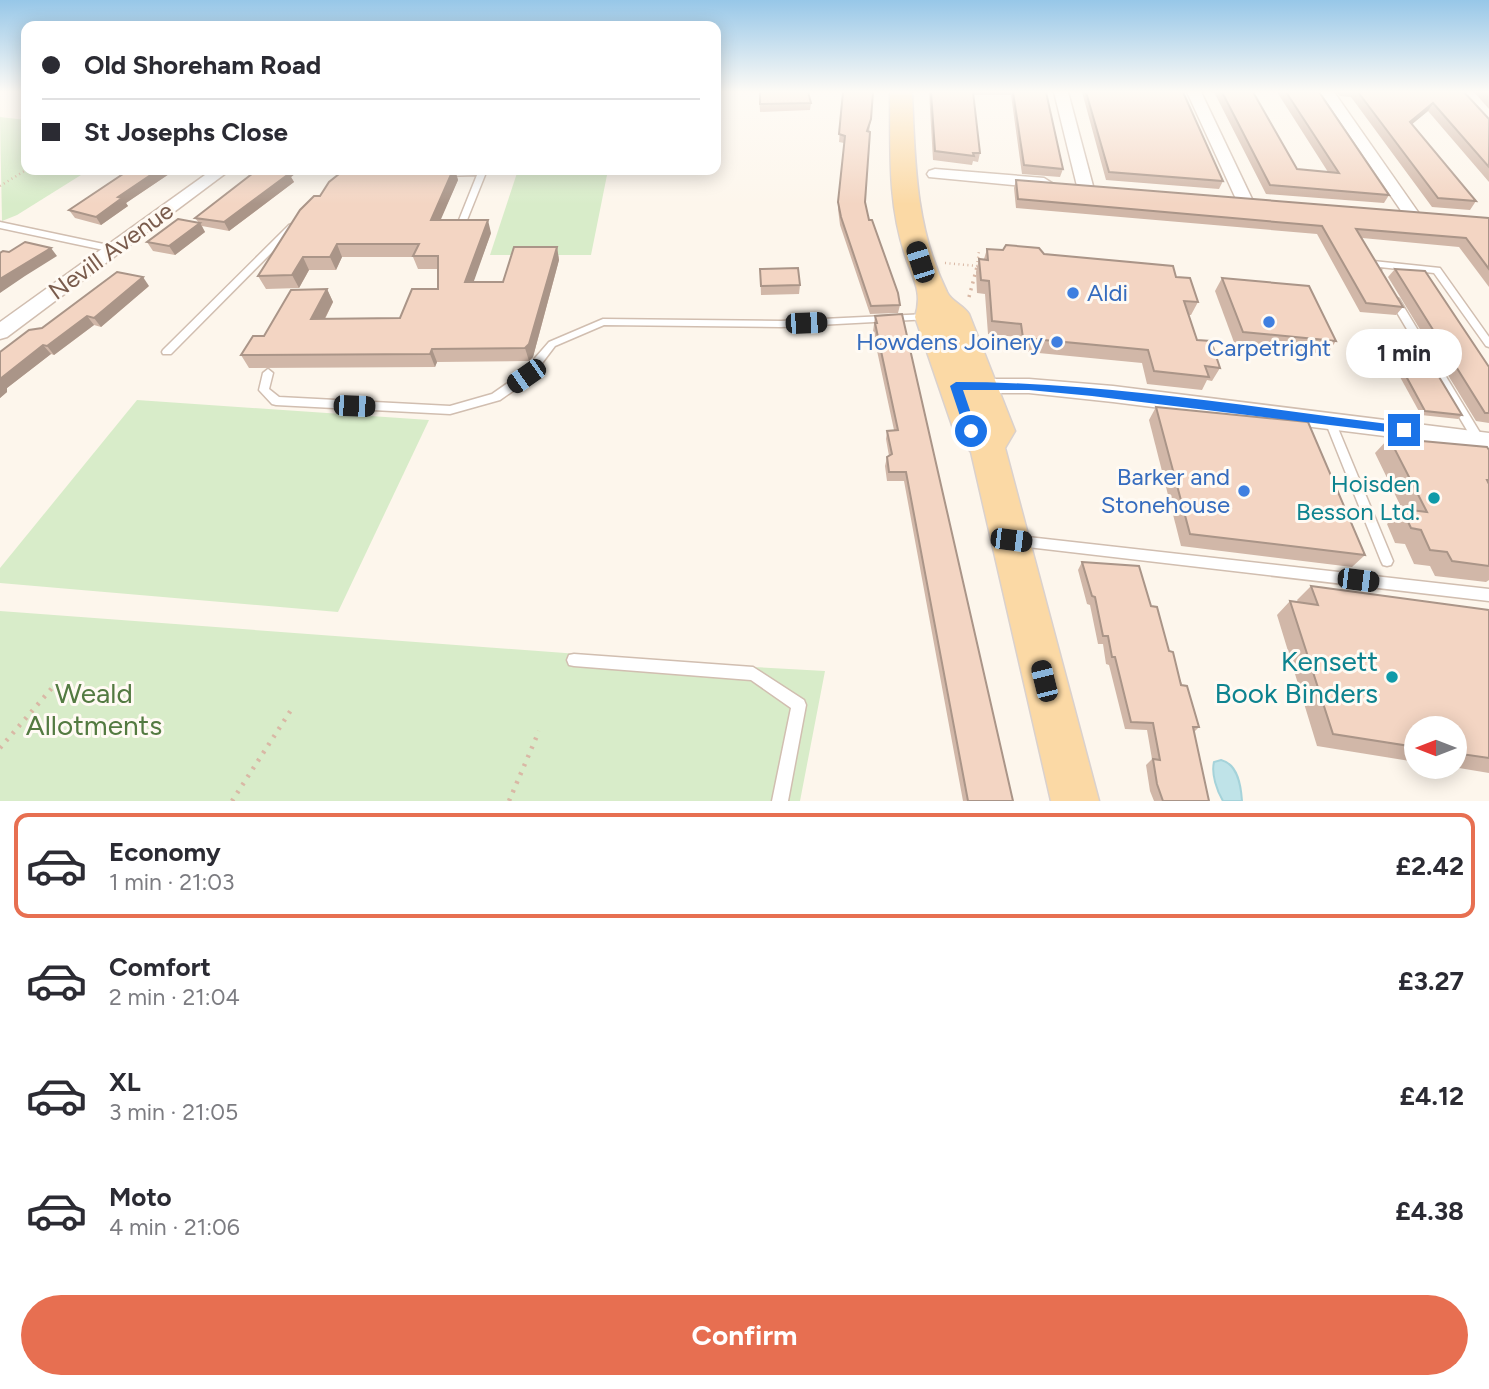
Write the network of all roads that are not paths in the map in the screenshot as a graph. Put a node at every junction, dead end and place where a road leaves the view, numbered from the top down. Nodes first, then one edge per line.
1 (902, 129) edge
2 (1068, 129) edge
3 (1212, 129) edge
4 (1355, 129) edge
5 (935, 174) dead end
6 (215, 175) edge
7 (480, 175) edge
8 (1245, 199) edge
9 (1383, 210) edge
10 (302, 218) edge
11 (463, 220) edge
12 (0, 225) edge
13 (113, 249) junction
14 (1380, 276) edge
15 (1387, 288) edge
16 (933, 308) junction
17 (0, 332) edge
18 (1489, 344) edge
19 (167, 352) dead end
20 (268, 373) edge
21 (969, 386) junction
22 (1330, 421) junction
23 (1484, 440) edge
24 (1011, 540) junction
25 (1387, 561) dead end
26 (1489, 595) edge
27 (574, 660) dead end
28 (780, 801) edge
29 (1075, 801) edge

1 - 16 main road
2 - 5 street
3 - 8 street
4 - 9 street
6 - 13 street, Nevill Avenue
7 - 11 lane
10 - 19 lane
12 - 13 lane
13 - 17 street, Nevill Avenue
14 - 18 lane
15 - 23 lane
16 - 20 lane
16 - 21 main road
21 - 22 street
21 - 24 main road
22 - 23 street
22 - 25 lane
24 - 26 lane
24 - 29 main road
27 - 28 lane

